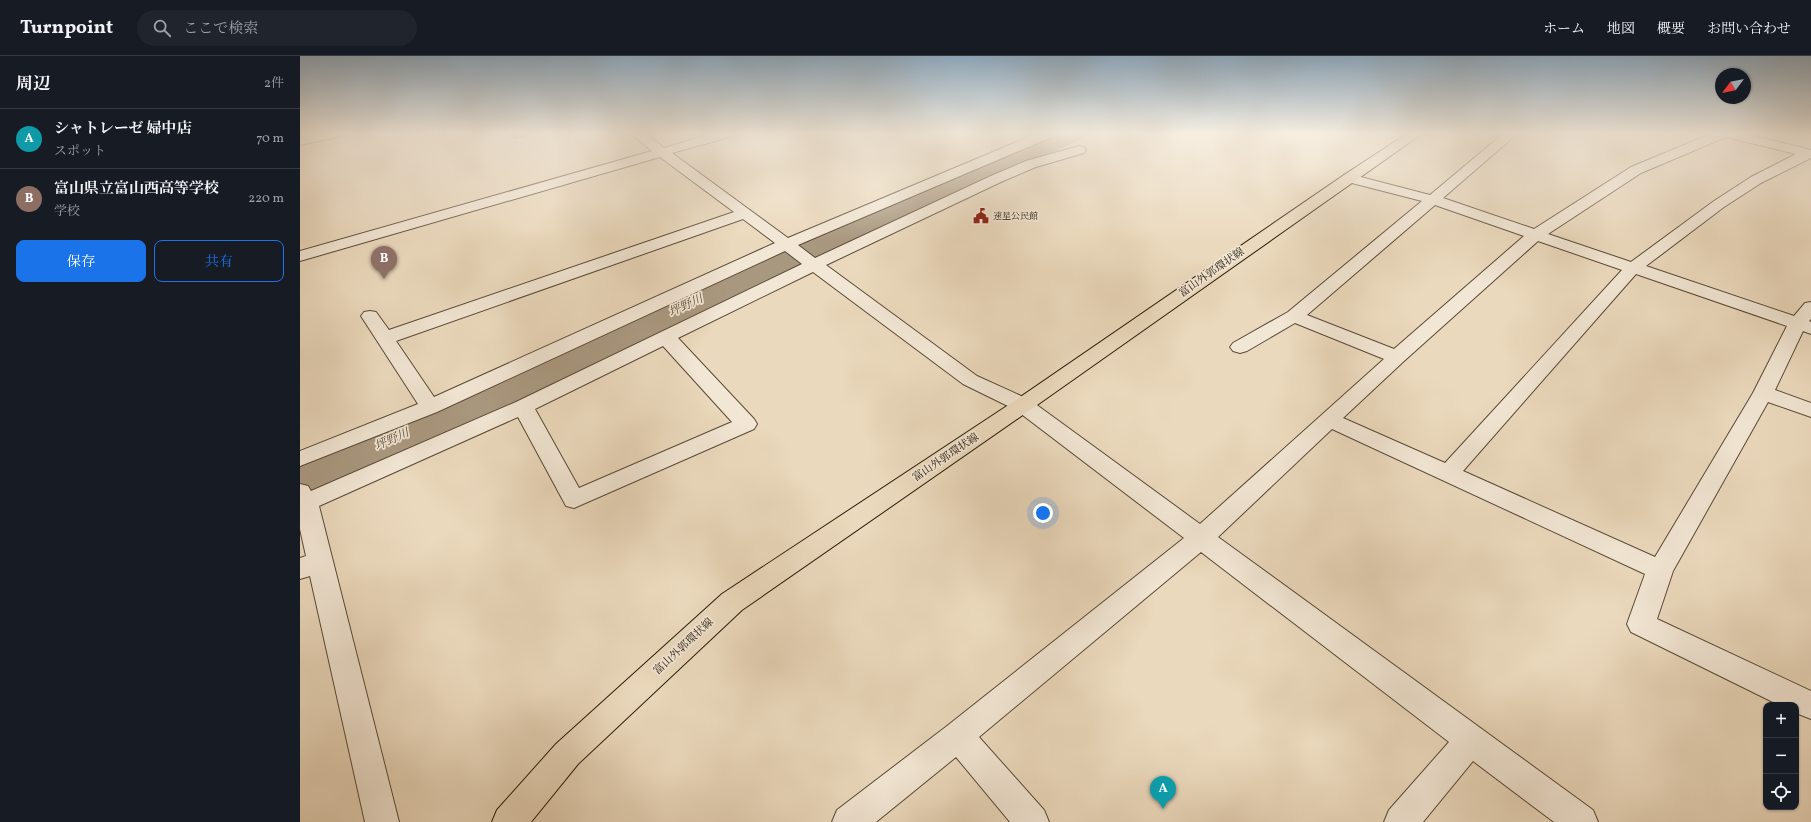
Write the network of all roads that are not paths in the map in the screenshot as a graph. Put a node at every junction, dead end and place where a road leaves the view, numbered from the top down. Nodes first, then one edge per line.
1 (605, 169) edge
2 (686, 169) edge
3 (965, 169) edge
4 (999, 169) edge
5 (1020, 169) edge
6 (1362, 169) edge
7 (1470, 169) edge
8 (1639, 169) edge
9 (1779, 169) edge
10 (1010, 173) junction
11 (1348, 178) junction
12 (1433, 200) junction
13 (746, 213) junction
14 (1534, 236) junction
15 (787, 244) junction
16 (300, 256) edge
17 (815, 264) junction
18 (1633, 268) junction
19 (1811, 307) edge
20 (370, 316) dead end
21 (1294, 316) junction
22 (1804, 326) edge
23 (666, 337) junction
24 (385, 338) junction
25 (1240, 347) dead end
26 (1397, 357) junction
27 (1763, 393) junction
28 (1023, 405) junction
29 (430, 407) junction
30 (523, 407) junction
31 (1811, 410) edge
32 (1329, 420) junction
33 (300, 459) edge
34 (1448, 474) junction
35 (302, 500) edge
36 (1200, 539) junction
37 (310, 565) edge
38 (1660, 570) junction
39 (1811, 706) edge
40 (958, 736) junction
41 (1471, 740) junction
42 (382, 822) edge
43 (509, 822) edge
44 (849, 822) edge
45 (1032, 822) edge
46 (1401, 822) edge
47 (1581, 822) edge

1 - 16 street
2 - 13 street
3 - 15 street
4 - 10 street
5 - 10 street
6 - 11 main road, 富山外郭環状線
7 - 12 street
8 - 14 street
9 - 18 street
10 - 17 street
11 - 12 street
11 - 28 main road, 富山外郭環状線
12 - 14 street
12 - 21 street
13 - 15 street
13 - 24 street
14 - 18 street
14 - 26 street
15 - 17 street
15 - 29 street
17 - 23 street
17 - 28 street
18 - 22 street
18 - 34 street
19 - 22 street
20 - 24 street
21 - 25 street
21 - 26 street
22 - 27 street
23 - 30 street
23 - 30 street
24 - 29 street
26 - 32 street
27 - 31 street
27 - 38 street
28 - 36 street
28 - 43 main road, 富山外郭環状線
29 - 33 street
30 - 35 street
32 - 34 street
32 - 36 street
34 - 38 street
35 - 37 street
36 - 40 street
36 - 41 street
37 - 42 street
38 - 39 street
40 - 44 street
40 - 45 street
41 - 46 street
41 - 47 street

